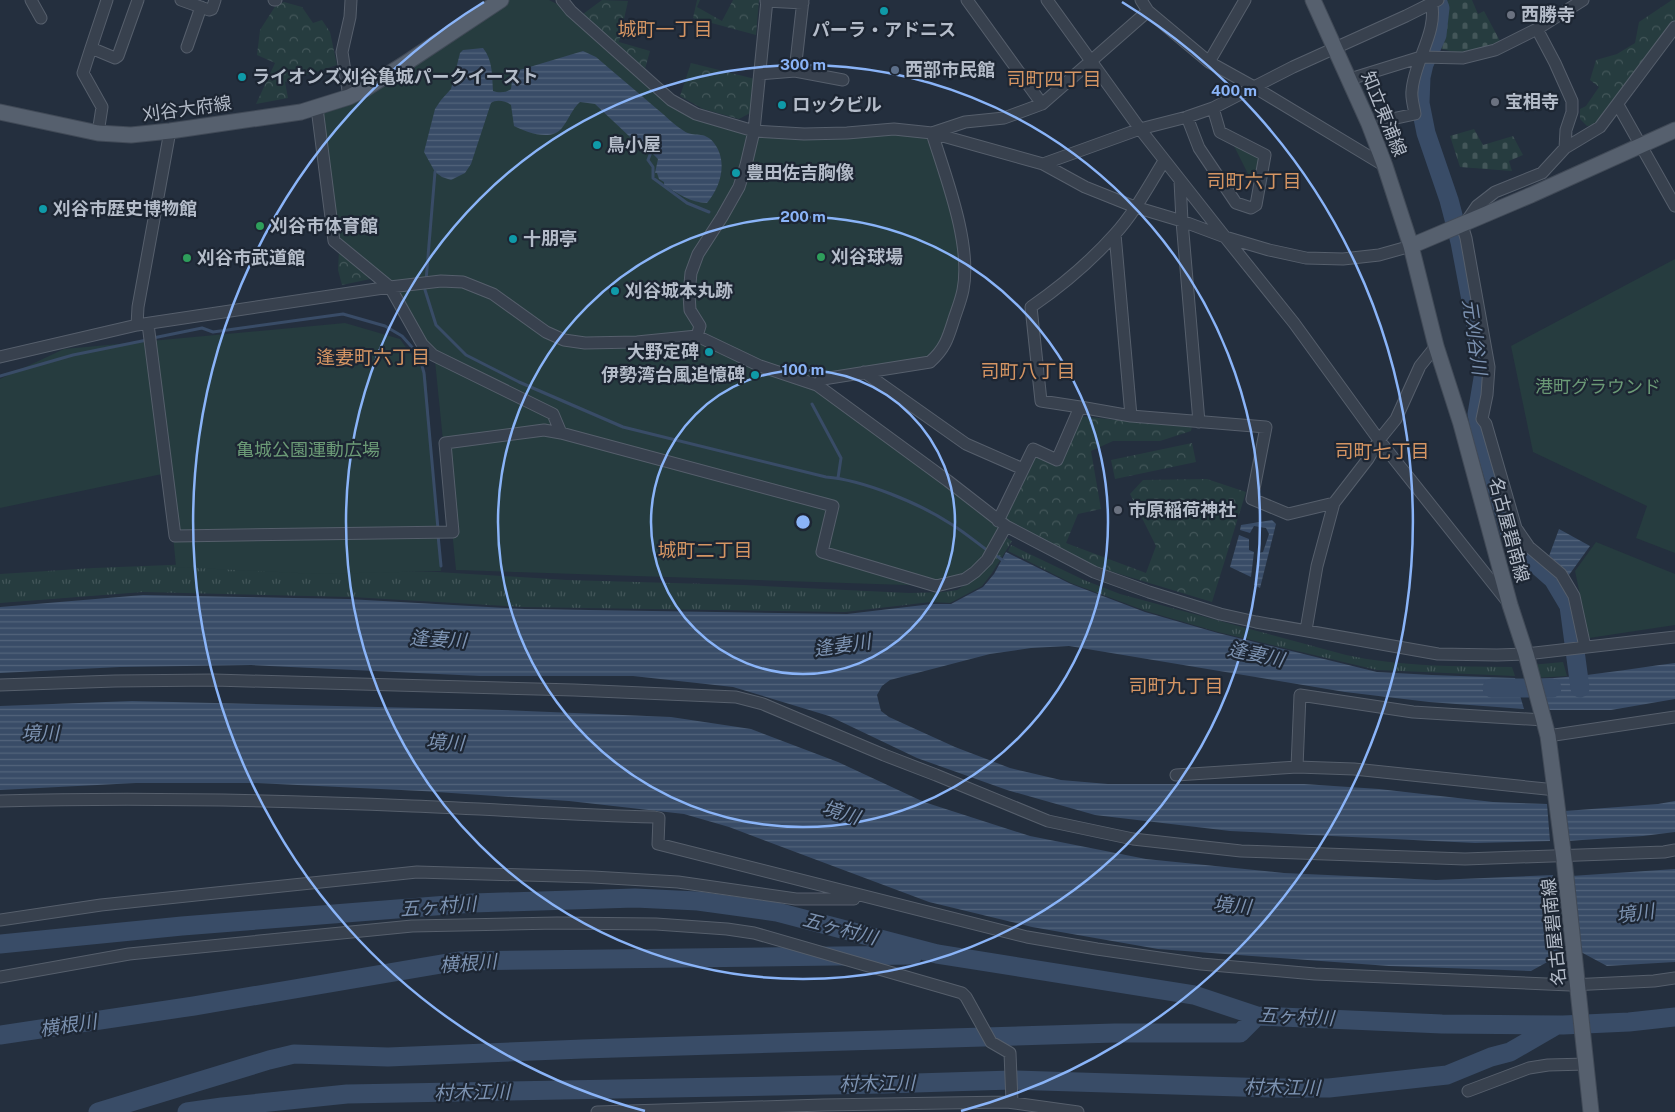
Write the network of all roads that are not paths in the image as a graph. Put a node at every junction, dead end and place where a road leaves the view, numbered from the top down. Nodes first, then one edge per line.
1 (31, 0) edge
2 (108, 0) edge
3 (138, 0) edge
4 (181, 0) edge
5 (215, 0) edge
6 (351, 0) edge
7 (501, 0) edge
8 (562, 0) edge
9 (967, 0) edge
10 (1047, 0) edge
11 (1141, 0) edge
12 (1245, 0) edge
13 (1313, 0) edge
14 (1583, 0) edge
15 (766, 1) edge
16 (1433, 1) edge
17 (803, 2) edge
18 (201, 8) junction
19 (1148, 11) junction
20 (41, 18) dead end
21 (1675, 27) edge
22 (1537, 29) junction
23 (187, 47) dead end
24 (1336, 47) junction
25 (91, 48) junction
26 (1421, 57) junction
27 (1092, 61) junction
28 (1209, 62) junction
29 (795, 71) junction
30 (760, 74) junction
31 (1350, 79) junction
32 (843, 80) dead end
33 (1254, 87) junction
34 (348, 97) junction
35 (1042, 104) junction
36 (1618, 105) junction
37 (317, 108) junction
38 (1213, 108) junction
39 (0, 112) edge
40 (1187, 117) junction
41 (1369, 124) junction
42 (1140, 129) junction
43 (1675, 130) edge
44 (754, 131) junction
45 (170, 132) junction
46 (98, 133) junction
47 (932, 133) junction
48 (1641, 145) junction
49 (1565, 148) junction
50 (1164, 161) junction
51 (1043, 164) junction
52 (1385, 166) junction
53 (1180, 181) junction
54 (1675, 206) edge
55 (1136, 207) junction
56 (1182, 221) junction
57 (1463, 225) junction
58 (1115, 234) junction
59 (1225, 237) junction
60 (1416, 244) junction
61 (390, 288) junction
62 (143, 324) junction
63 (697, 336) junction
64 (1436, 346) junction
65 (0, 357) edge
66 (864, 372) junction
67 (818, 385) junction
68 (1080, 407) junction
69 (1132, 416) junction
70 (1482, 419) junction
71 (1199, 422) junction
72 (1462, 424) junction
73 (561, 433) junction
74 (1379, 440) junction
75 (1022, 469) junction
76 (1334, 503) junction
77 (1002, 524) junction
78 (1510, 604) junction
79 (1306, 630) junction
80 (1675, 638) edge
81 (1584, 647) junction
82 (1531, 653) junction
83 (0, 685) edge
84 (1675, 717) edge
85 (1544, 720) junction
86 (1548, 736) junction
87 (1297, 768) junction
88 (1176, 775) dead end
89 (1556, 793) junction
90 (0, 801) edge
91 (1675, 850) edge
92 (1564, 854) junction
93 (874, 899) junction
94 (0, 920) edge
95 (0, 978) edge
96 (1675, 978) edge
97 (1578, 985) junction
98 (1587, 1064) junction
99 (1468, 1091) dead end
100 (1007, 1102) junction
101 (597, 1112) edge
102 (1078, 1112) edge
103 (1591, 1112) edge

1 - 20 street
2 - 25 street
3 - 25 street
4 - 18 street
5 - 18 street
6 - 34 street
7 - 34 main road, 刈谷大府線
8 - 44 street
9 - 35 street
10 - 27 street
11 - 19 street
12 - 28 street
13 - 24 main road, 知立東浦線
14 - 22 street
15 - 17 street
15 - 30 street
16 - 24 street
16 - 26 street
17 - 29 street
18 - 23 street
19 - 27 street
19 - 28 street
21 - 36 street
22 - 26 street
22 - 49 street
24 - 31 main road, 知立東浦線
24 - 33 street
25 - 46 street
26 - 31 street
26 - 41 street
27 - 35 street
27 - 42 street
28 - 33 street
29 - 30 street
29 - 32 street
30 - 44 street
31 - 41 main road, 知立東浦線
33 - 38 street
33 - 52 street
34 - 37 main road, 刈谷大府線
35 - 47 street
36 - 48 street
36 - 49 street
37 - 45 main road, 刈谷大府線
37 - 61 street
38 - 40 street
38 - 40 street
39 - 46 main road, 刈谷大府線
40 - 42 street
41 - 52 main road, 知立東浦線
42 - 50 street
42 - 51 street
43 - 48 main road
44 - 47 street
44 - 63 street
45 - 46 main road, 刈谷大府線
45 - 62 street
47 - 51 street
47 - 66 street
48 - 54 street
48 - 57 main road
49 - 57 street
50 - 53 street
50 - 55 street
51 - 55 street
52 - 60 main road, 知立東浦線
53 - 56 street
53 - 59 street
55 - 56 street
55 - 58 street
56 - 59 street
56 - 71 street
57 - 60 main road
57 - 70 street
58 - 68 street
58 - 69 street
59 - 60 street
59 - 74 street
60 - 64 main road, 名古屋碧南線
61 - 62 street
61 - 63 street
61 - 73 street
62 - 65 street
62 - 73 street
63 - 67 street
64 - 72 main road, 名古屋碧南線
64 - 74 street
66 - 67 street
66 - 75 street
67 - 77 street
68 - 69 street
68 - 75 street
69 - 71 street
70 - 72 street
70 - 81 street
71 - 76 street
72 - 78 main road, 名古屋碧南線
73 - 77 street
74 - 76 street
74 - 78 street
75 - 77 street
76 - 79 street
77 - 79 street
78 - 82 main road, 名古屋碧南線
79 - 82 street
80 - 81 street
81 - 82 street
82 - 85 main road, 名古屋碧南線
83 - 92 street
84 - 86 street
85 - 86 main road, 名古屋碧南線
85 - 87 street
86 - 89 main road, 名古屋碧南線
87 - 88 street
87 - 89 street
89 - 92 main road, 名古屋碧南線
90 - 93 street
91 - 92 street
92 - 97 main road, 名古屋碧南線
93 - 94 street
93 - 97 street
95 - 100 street
96 - 97 street
97 - 98 main road, 名古屋碧南線
98 - 99 street
98 - 103 main road, 名古屋碧南線
100 - 101 street
100 - 102 street

